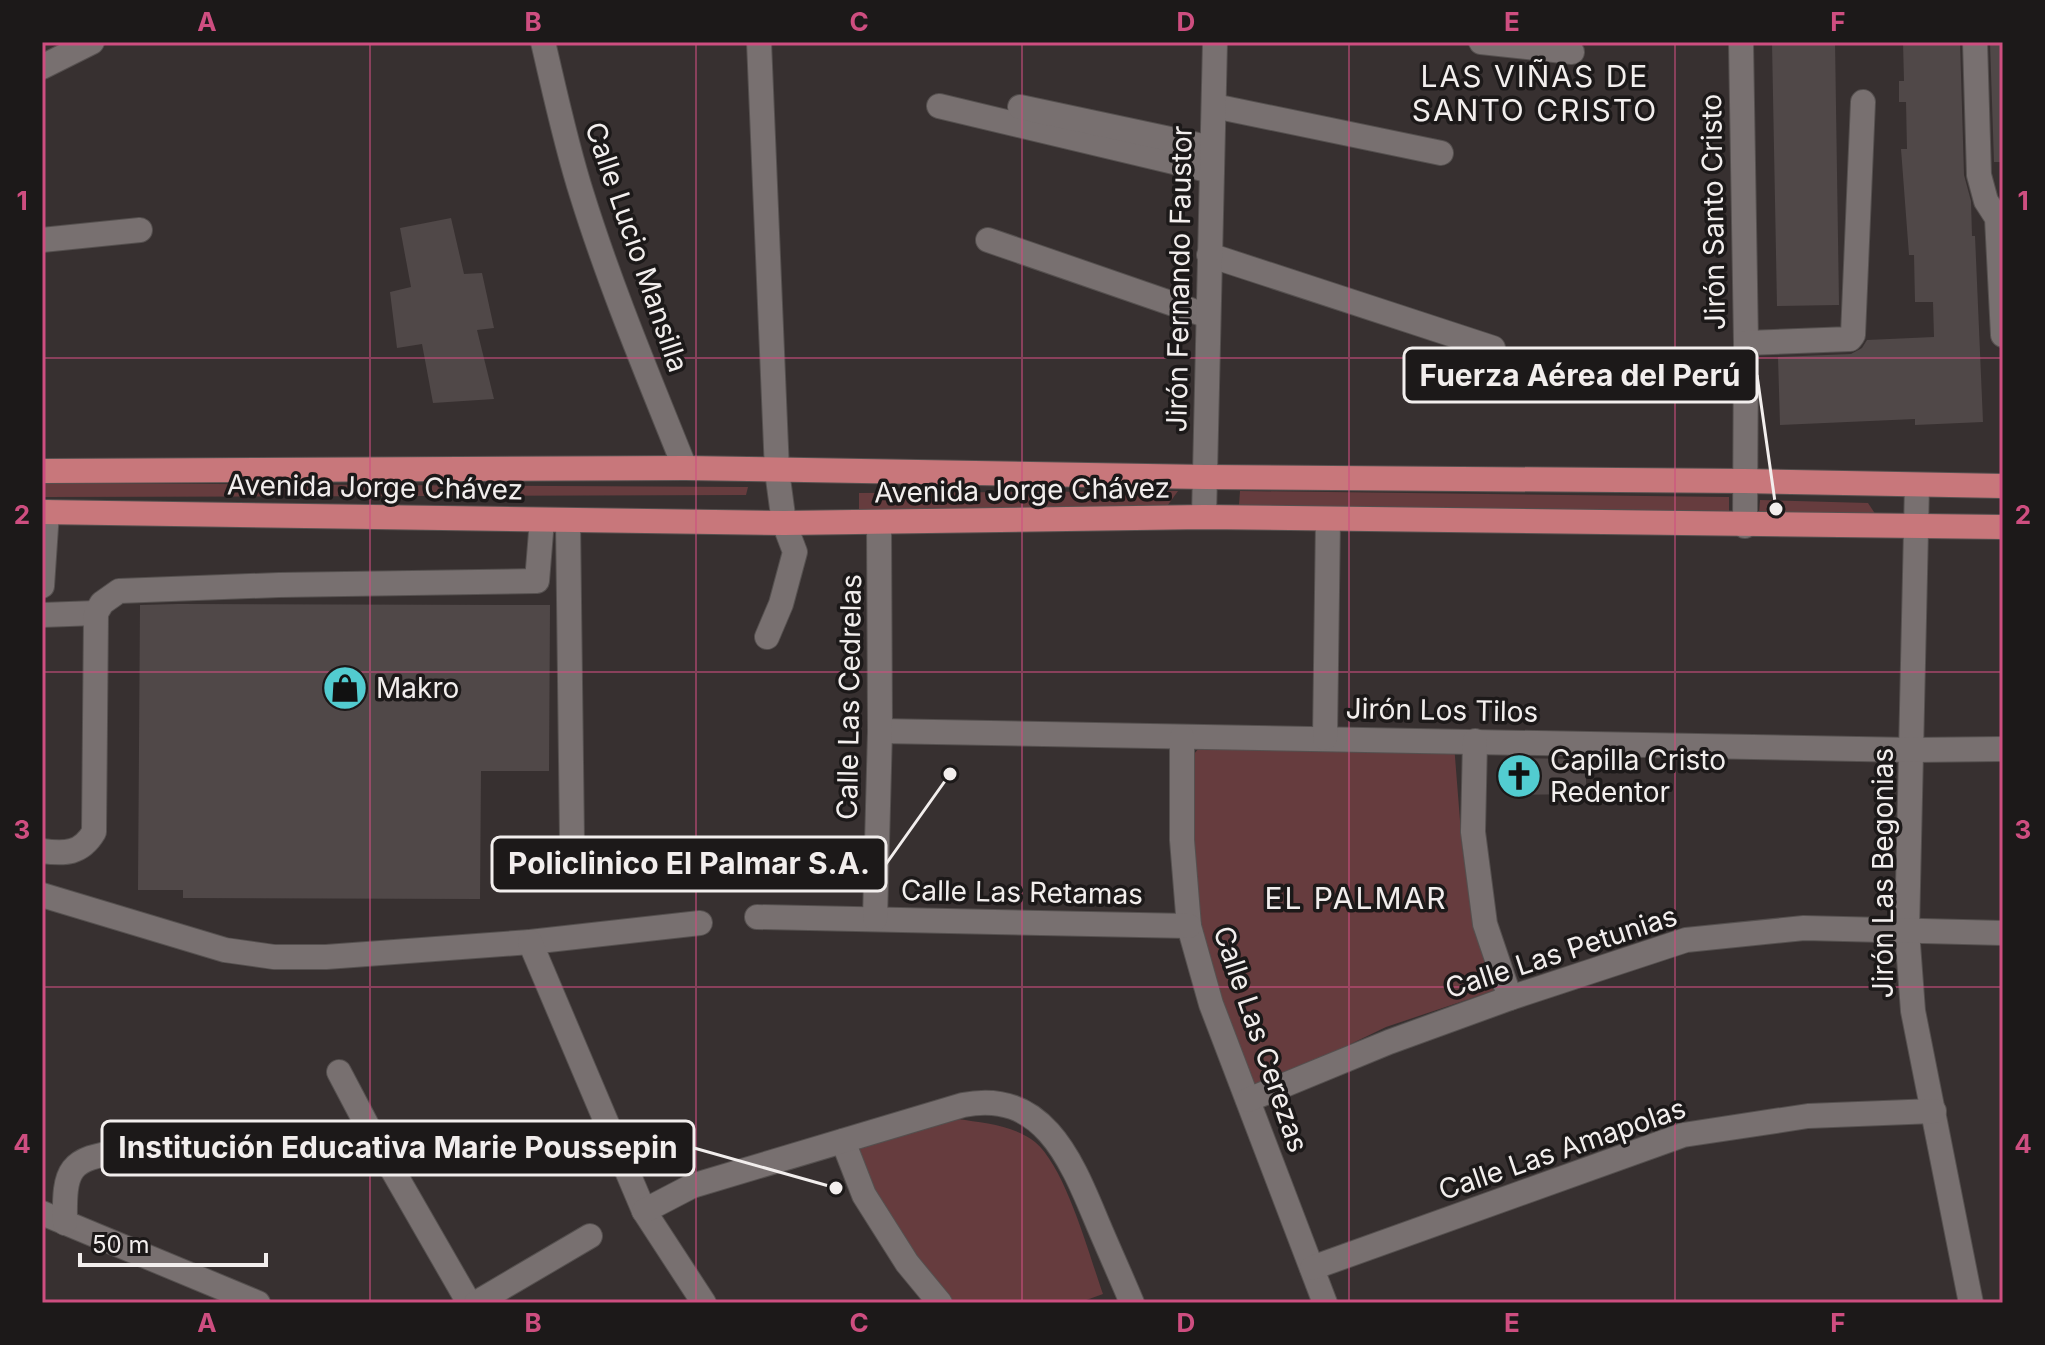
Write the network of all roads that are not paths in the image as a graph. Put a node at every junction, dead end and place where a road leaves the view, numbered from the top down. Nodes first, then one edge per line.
1 (92, 42) edge
2 (543, 42) edge
3 (759, 42) edge
4 (1215, 42) edge
5 (1481, 42) edge
6 (1741, 42) edge
7 (1975, 42) edge
8 (1572, 52) dead end
9 (42, 67) edge
10 (1863, 102) dead end
11 (939, 106) dead end
12 (1214, 106) junction
13 (1020, 107) dead end
14 (1441, 153) dead end
15 (1212, 160) junction
16 (2000, 218) edge
17 (140, 230) dead end
18 (42, 240) edge
19 (988, 240) dead end
20 (1209, 255) junction
21 (1208, 316) junction
22 (2003, 335) edge
23 (1746, 343) junction
24 (1493, 348) dead end
25 (685, 468) junction
26 (42, 471) edge
27 (777, 471) junction
28 (1205, 477) junction
29 (1744, 481) junction
30 (1917, 485) junction
31 (2003, 486) edge
32 (45, 512) edge
33 (1204, 517) junction
34 (1328, 519) junction
35 (542, 520) junction
36 (568, 520) junction
37 (784, 523) junction
38 (879, 523) junction
39 (1745, 526) junction
40 (1916, 527) junction
41 (2003, 527) edge
42 (42, 586) edge
43 (96, 613) junction
44 (42, 615) edge
45 (767, 637) dead end
46 (880, 731) junction
47 (1182, 737) junction
48 (1325, 738) junction
49 (1475, 741) junction
50 (2003, 749) edge
51 (1911, 750) junction
52 (572, 841) dead end
53 (42, 851) edge
54 (42, 895) edge
55 (757, 917) dead end
56 (875, 919) junction
57 (700, 923) dead end
58 (1189, 926) junction
59 (1907, 931) junction
60 (2003, 933) edge
61 (530, 942) junction
62 (1510, 998) junction
63 (339, 1072) dead end
64 (1248, 1100) junction
65 (1934, 1111) junction
66 (843, 1141) junction
67 (331, 1155) dead end
68 (644, 1211) junction
69 (42, 1213) edge
70 (65, 1223) junction
71 (590, 1236) dead end
72 (1312, 1268) junction
73 (1124, 1301) edge
74 (258, 1303) edge
75 (469, 1303) edge
76 (476, 1303) edge
77 (704, 1303) edge
78 (940, 1303) edge
79 (1325, 1303) edge
80 (1971, 1303) edge

1 - 9 street
2 - 25 street, Calle Lucio Mansilla
3 - 27 street
4 - 12 street, Jirón Fernando Faustor
5 - 8 street
6 - 23 street, Jirón Santo Cristo
7 - 16 street
10 - 23 street
11 - 15 street
12 - 14 street
12 - 15 street, Jirón Fernando Faustor
13 - 15 street
15 - 20 street, Jirón Fernando Faustor
16 - 22 street
17 - 18 street
19 - 21 street
20 - 21 street, Jirón Fernando Faustor
20 - 24 street
21 - 28 street, Jirón Fernando Faustor
23 - 29 street, Jirón Santo Cristo
25 - 26 main road, Avenida Jorge Chávez
25 - 27 main road, Avenida Jorge Chávez
27 - 28 main road, Avenida Jorge Chávez
27 - 37 street
28 - 29 main road, Avenida Jorge Chávez
28 - 33 street, Jirón Fernando Faustor
29 - 30 main road, Avenida Jorge Chávez
29 - 39 street, Jirón Santo Cristo
30 - 31 main road, Avenida Jorge Chávez
30 - 40 street, Jirón Las Begonias
32 - 35 main road, Avenida Jorge Chávez
32 - 42 street
33 - 34 main road, Avenida Jorge Chávez
33 - 38 main road, Avenida Jorge Chávez
34 - 39 main road, Avenida Jorge Chávez
34 - 48 street
35 - 36 main road, Avenida Jorge Chávez
35 - 43 street
36 - 37 main road, Avenida Jorge Chávez
36 - 52 street
37 - 38 main road, Avenida Jorge Chávez
37 - 45 street
38 - 46 street, Calle Las Cedrelas
39 - 40 main road, Avenida Jorge Chávez
40 - 41 main road, Avenida Jorge Chávez
40 - 51 street, Jirón Las Begonias
43 - 44 street
43 - 53 street
46 - 47 street, Jirón Los Tilos
46 - 56 street, Calle Las Cedrelas
47 - 48 street, Jirón Los Tilos
47 - 58 street, Calle Las Cerezas
48 - 49 street, Jirón Los Tilos
49 - 51 street, Jirón Los Tilos
49 - 62 street
50 - 51 street, Jirón Los Tilos
51 - 59 street, Jirón Las Begonias
54 - 61 street
55 - 56 street, Calle Las Retamas
56 - 58 street, Calle Las Retamas
57 - 61 street
58 - 64 street, Calle Las Cerezas
59 - 60 street, Calle Las Petunias
59 - 62 street, Calle Las Petunias
59 - 65 street, Jirón Las Begonias
61 - 68 street
62 - 64 street, Calle Las Petunias
63 - 75 street
64 - 72 street, Calle Las Cerezas
65 - 72 street, Calle Las Amapolas
65 - 80 street, Jirón Las Begonias
66 - 68 street
66 - 73 street
66 - 78 street
67 - 70 street
68 - 77 street
69 - 70 street
70 - 74 street
71 - 76 street
72 - 79 street, Calle Las Cerezas

